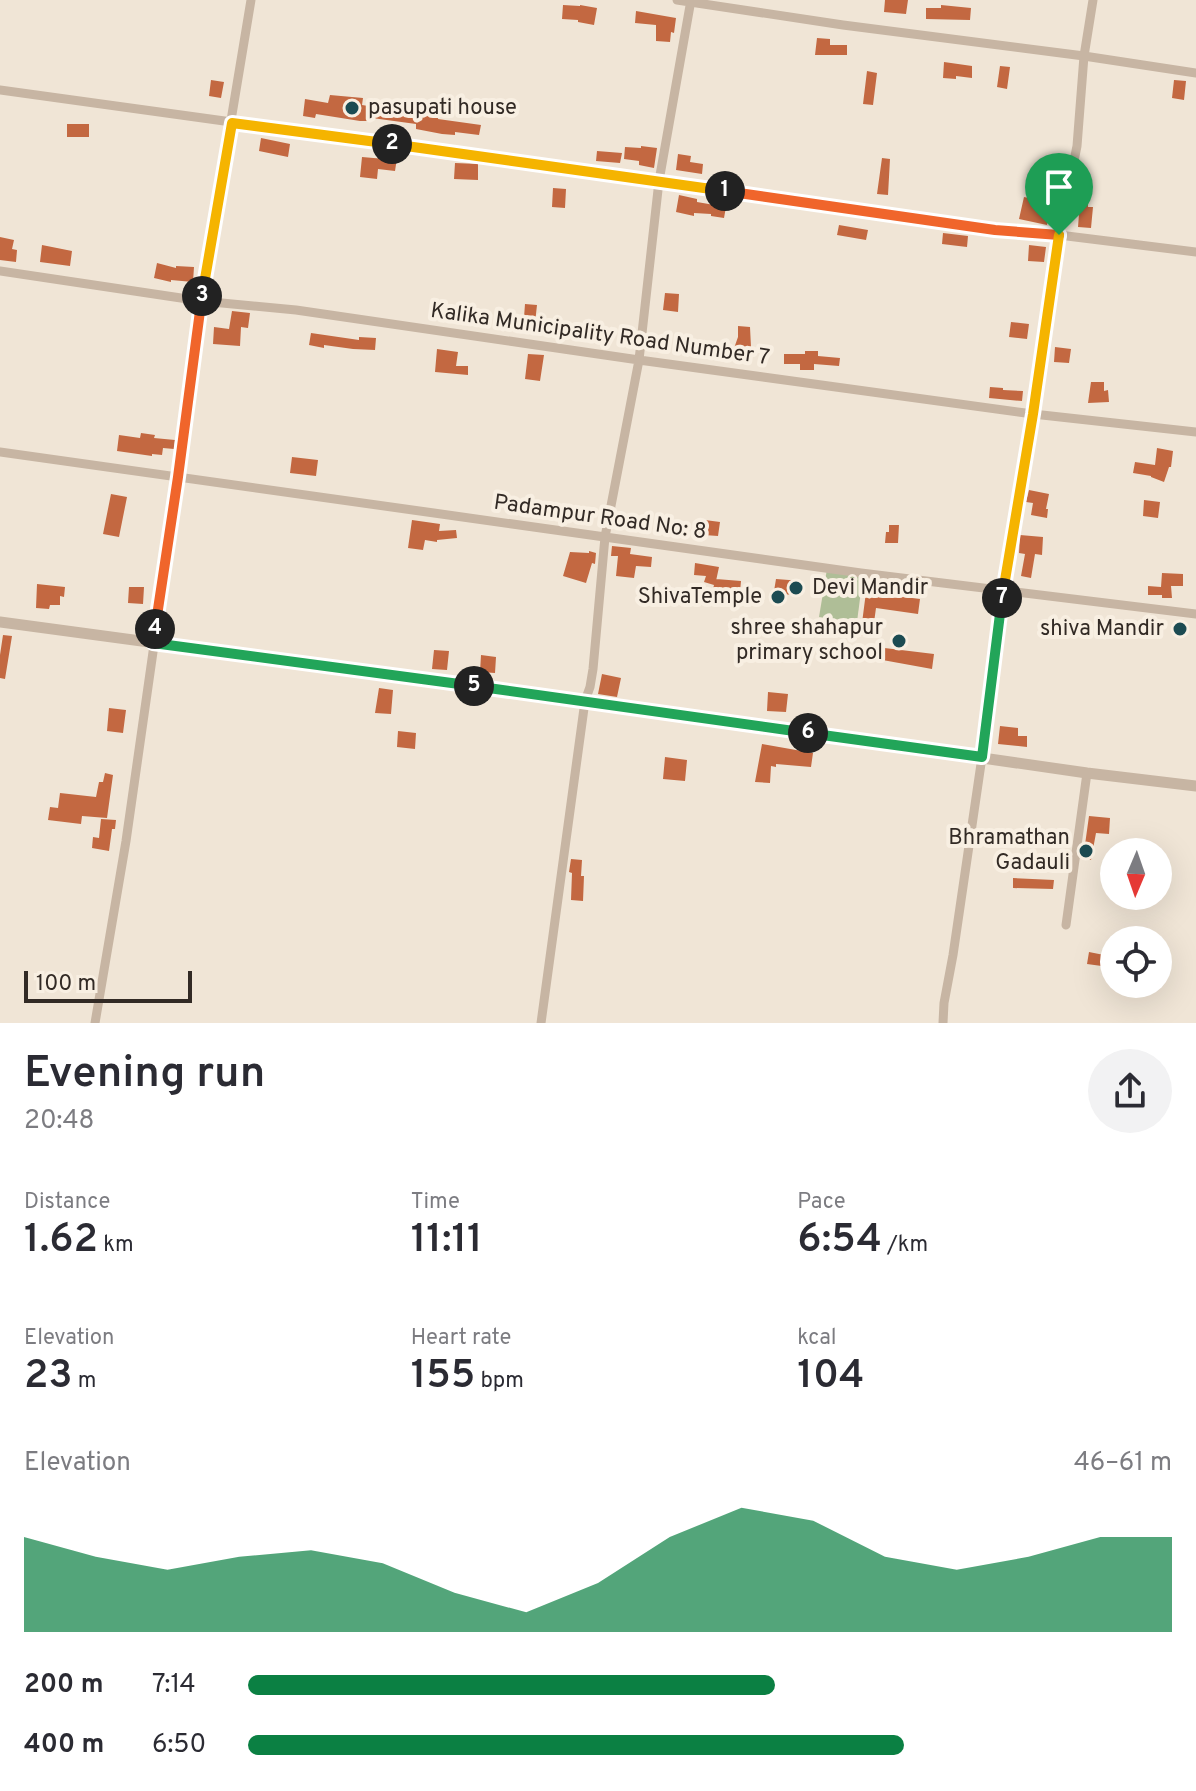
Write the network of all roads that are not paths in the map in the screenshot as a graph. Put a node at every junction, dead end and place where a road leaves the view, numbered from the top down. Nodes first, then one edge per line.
1 (251, 0) edge
2 (677, 0) edge
3 (1093, 0) edge
4 (690, 1) edge
5 (1084, 56) junction
6 (1196, 73) edge
7 (0, 90) edge
8 (232, 123) junction
9 (659, 181) junction
10 (1059, 235) junction
11 (1196, 252) edge
12 (0, 271) edge
13 (201, 301) junction
14 (639, 360) junction
15 (1033, 414) junction
16 (1196, 432) edge
17 (0, 452) edge
18 (178, 477) junction
19 (605, 537) junction
20 (1003, 591) junction
21 (1196, 614) edge
22 (0, 622) edge
23 (153, 643) junction
24 (585, 701) junction
25 (982, 757) junction
26 (1087, 773) junction
27 (1196, 786) edge
28 (1066, 925) dead end
29 (95, 1023) edge
30 (541, 1023) edge
31 (943, 1023) edge

1 - 8 street
2 - 4 street
3 - 5 street
4 - 5 street
4 - 9 street
5 - 6 street
5 - 10 street
7 - 8 street
8 - 9 street
8 - 13 street
9 - 10 street
9 - 14 street
10 - 11 street
10 - 15 street
12 - 13 street, Kalika Municipality Road Number 7
13 - 14 street, Kalika Municipality Road Number 7
13 - 18 street
14 - 15 street, Kalika Municipality Road Number 7
14 - 19 street
15 - 16 street, Kalika Municipality Road Number 7
15 - 20 street
17 - 18 street, Padampur Road No: 8
18 - 19 street, Padampur Road No: 8
18 - 23 street
19 - 20 street, Padampur Road No: 8
19 - 24 street
20 - 21 street, Padampur Road No: 8
20 - 25 street
22 - 23 street
23 - 24 street
23 - 29 street
24 - 25 street
24 - 30 street
25 - 26 street
25 - 31 street
26 - 27 street
26 - 28 street

